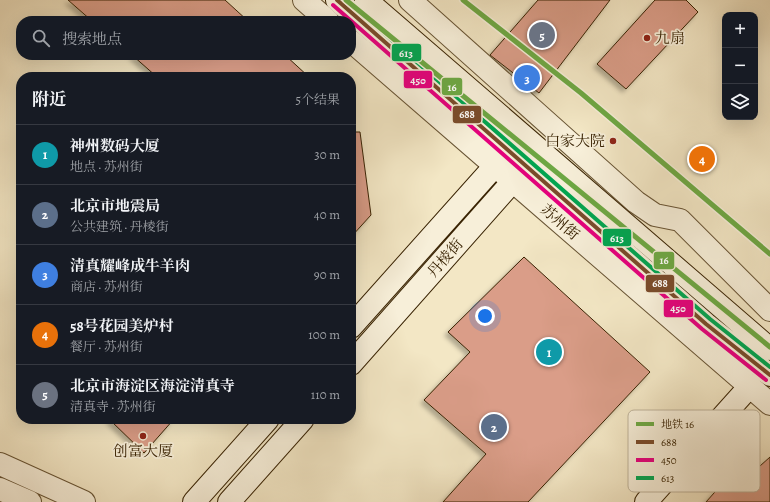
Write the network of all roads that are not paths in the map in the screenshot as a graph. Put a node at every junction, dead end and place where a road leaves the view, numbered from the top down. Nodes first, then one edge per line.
1 (304, 0) edge
2 (337, 0) edge
3 (366, 0) edge
4 (410, 0) edge
5 (322, 16) edge
6 (355, 16) edge
7 (356, 17) edge
8 (356, 44) edge
9 (509, 151) junction
10 (526, 166) junction
11 (770, 310) edge
12 (356, 321) edge
13 (770, 349) edge
14 (356, 358) edge
15 (770, 375) edge
16 (750, 386) junction
17 (770, 404) edge
18 (728, 410) edge
19 (264, 424) edge
20 (299, 424) edge
21 (0, 464) edge
22 (0, 489) edge
23 (655, 492) edge
24 (30, 502) edge
25 (84, 502) edge
26 (194, 502) edge
27 (230, 502) edge
28 (646, 502) edge

1 - 5 main road
2 - 6 main road, 苏州街
3 - 9 main road, 苏州街
4 - 11 main road
7 - 9 main road, 苏州街
8 - 9 main road, 苏州街
9 - 10 main road, 苏州街
9 - 10 main road, 苏州街
9 - 12 main road, 丹棱街
10 - 13 main road, 苏州街
10 - 14 main road, 丹棱街
10 - 15 main road, 苏州街
10 - 16 main road, 苏州街
16 - 17 main road, 苏州街
16 - 18 main road
19 - 26 main road
20 - 27 main road
21 - 25 main road
22 - 24 main road
23 - 28 main road

